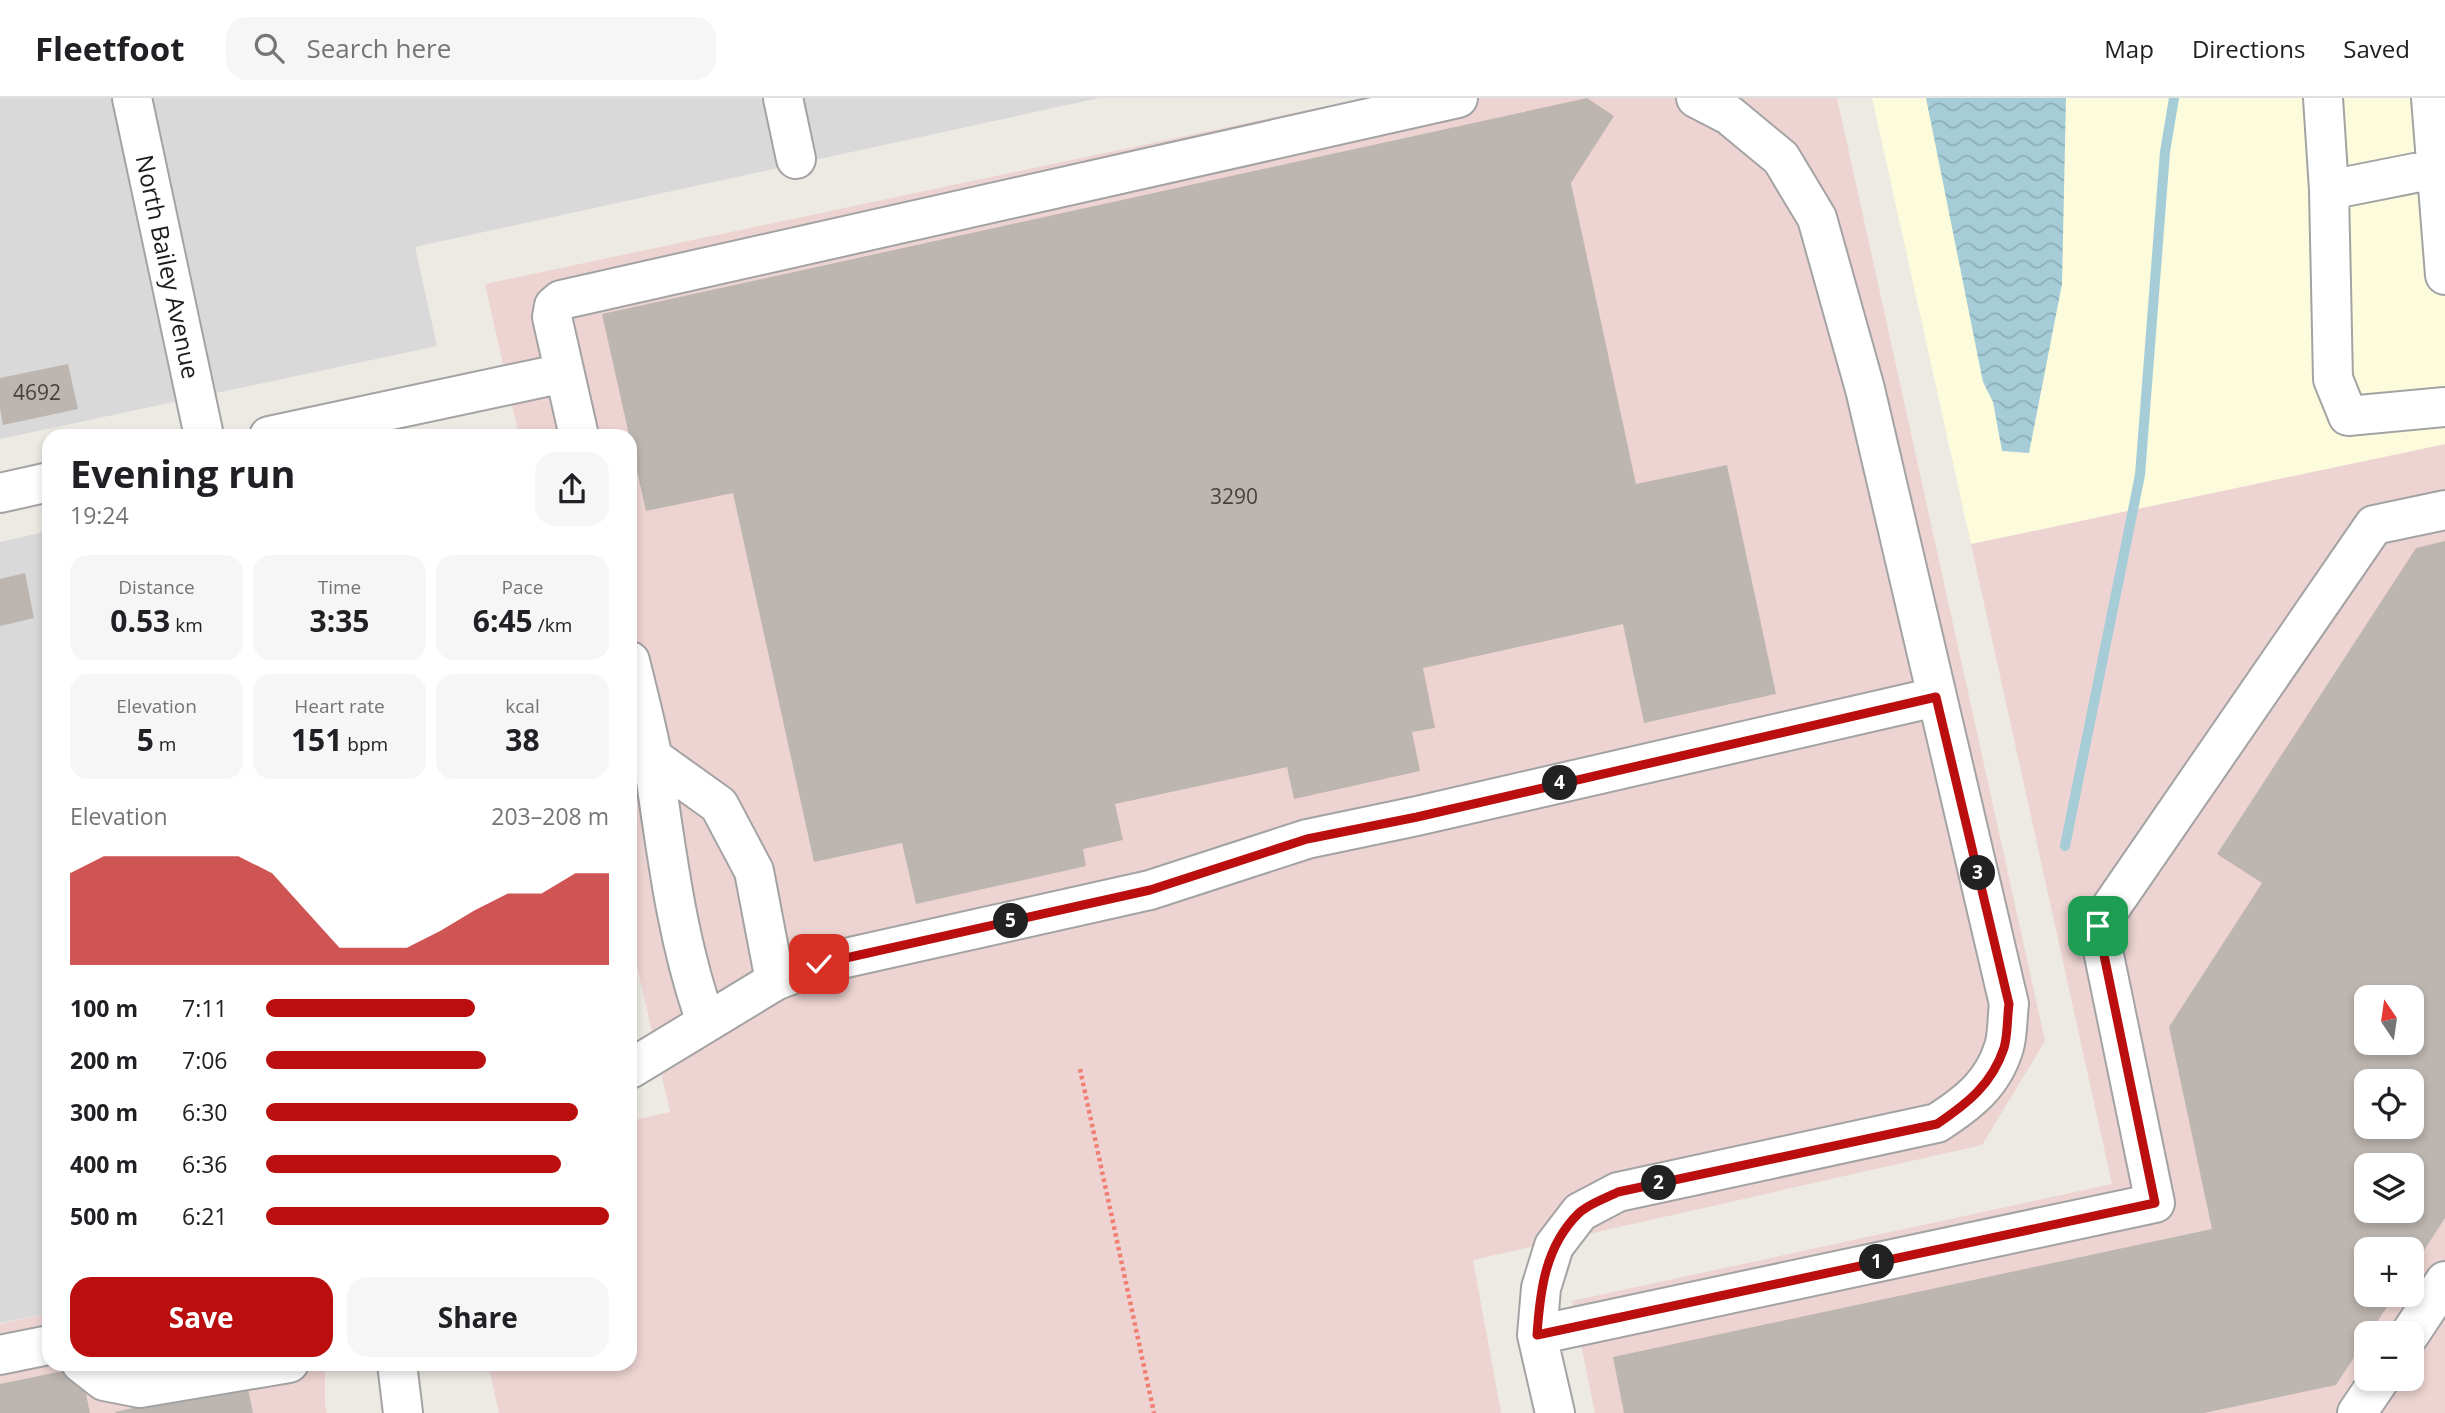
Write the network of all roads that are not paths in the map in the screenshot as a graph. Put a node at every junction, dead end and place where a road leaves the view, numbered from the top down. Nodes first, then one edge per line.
1 (132, 98) edge
2 (783, 98) edge
3 (1458, 98) edge
4 (1696, 98) edge
5 (2323, 98) edge
6 (2431, 98) edge
7 (796, 159) dead end
8 (2441, 168) edge
9 (2329, 190) junction
10 (2445, 275) edge
11 (564, 373) junction
12 (2445, 407) edge
13 (203, 429) edge
14 (301, 429) edge
15 (577, 429) edge
16 (42, 484) edge
17 (0, 493) edge
18 (2445, 510) edge
19 (637, 692) edge
20 (1936, 697) junction
21 (652, 757) junction
22 (775, 981) junction
23 (706, 1022) junction
24 (637, 1065) edge
25 (2445, 1281) edge
26 (2419, 1321) edge
27 (1537, 1335) junction
28 (42, 1346) edge
29 (0, 1355) edge
30 (91, 1371) edge
31 (242, 1371) edge
32 (398, 1371) edge
33 (2372, 1391) edge
34 (403, 1413) edge
35 (1555, 1413) edge
36 (2357, 1413) edge

1 - 13 street, North Bailey Avenue
2 - 7 street
3 - 11 street
4 - 20 street
5 - 9 street
6 - 8 street
8 - 9 street
8 - 10 street
9 - 12 street
11 - 14 street
11 - 15 street
16 - 17 street
18 - 27 street
19 - 21 street
20 - 22 street
20 - 27 street
21 - 22 street
21 - 23 street
22 - 23 street
23 - 24 street
25 - 26 street
27 - 35 street
28 - 29 street
30 - 31 street
32 - 34 street
33 - 36 street

